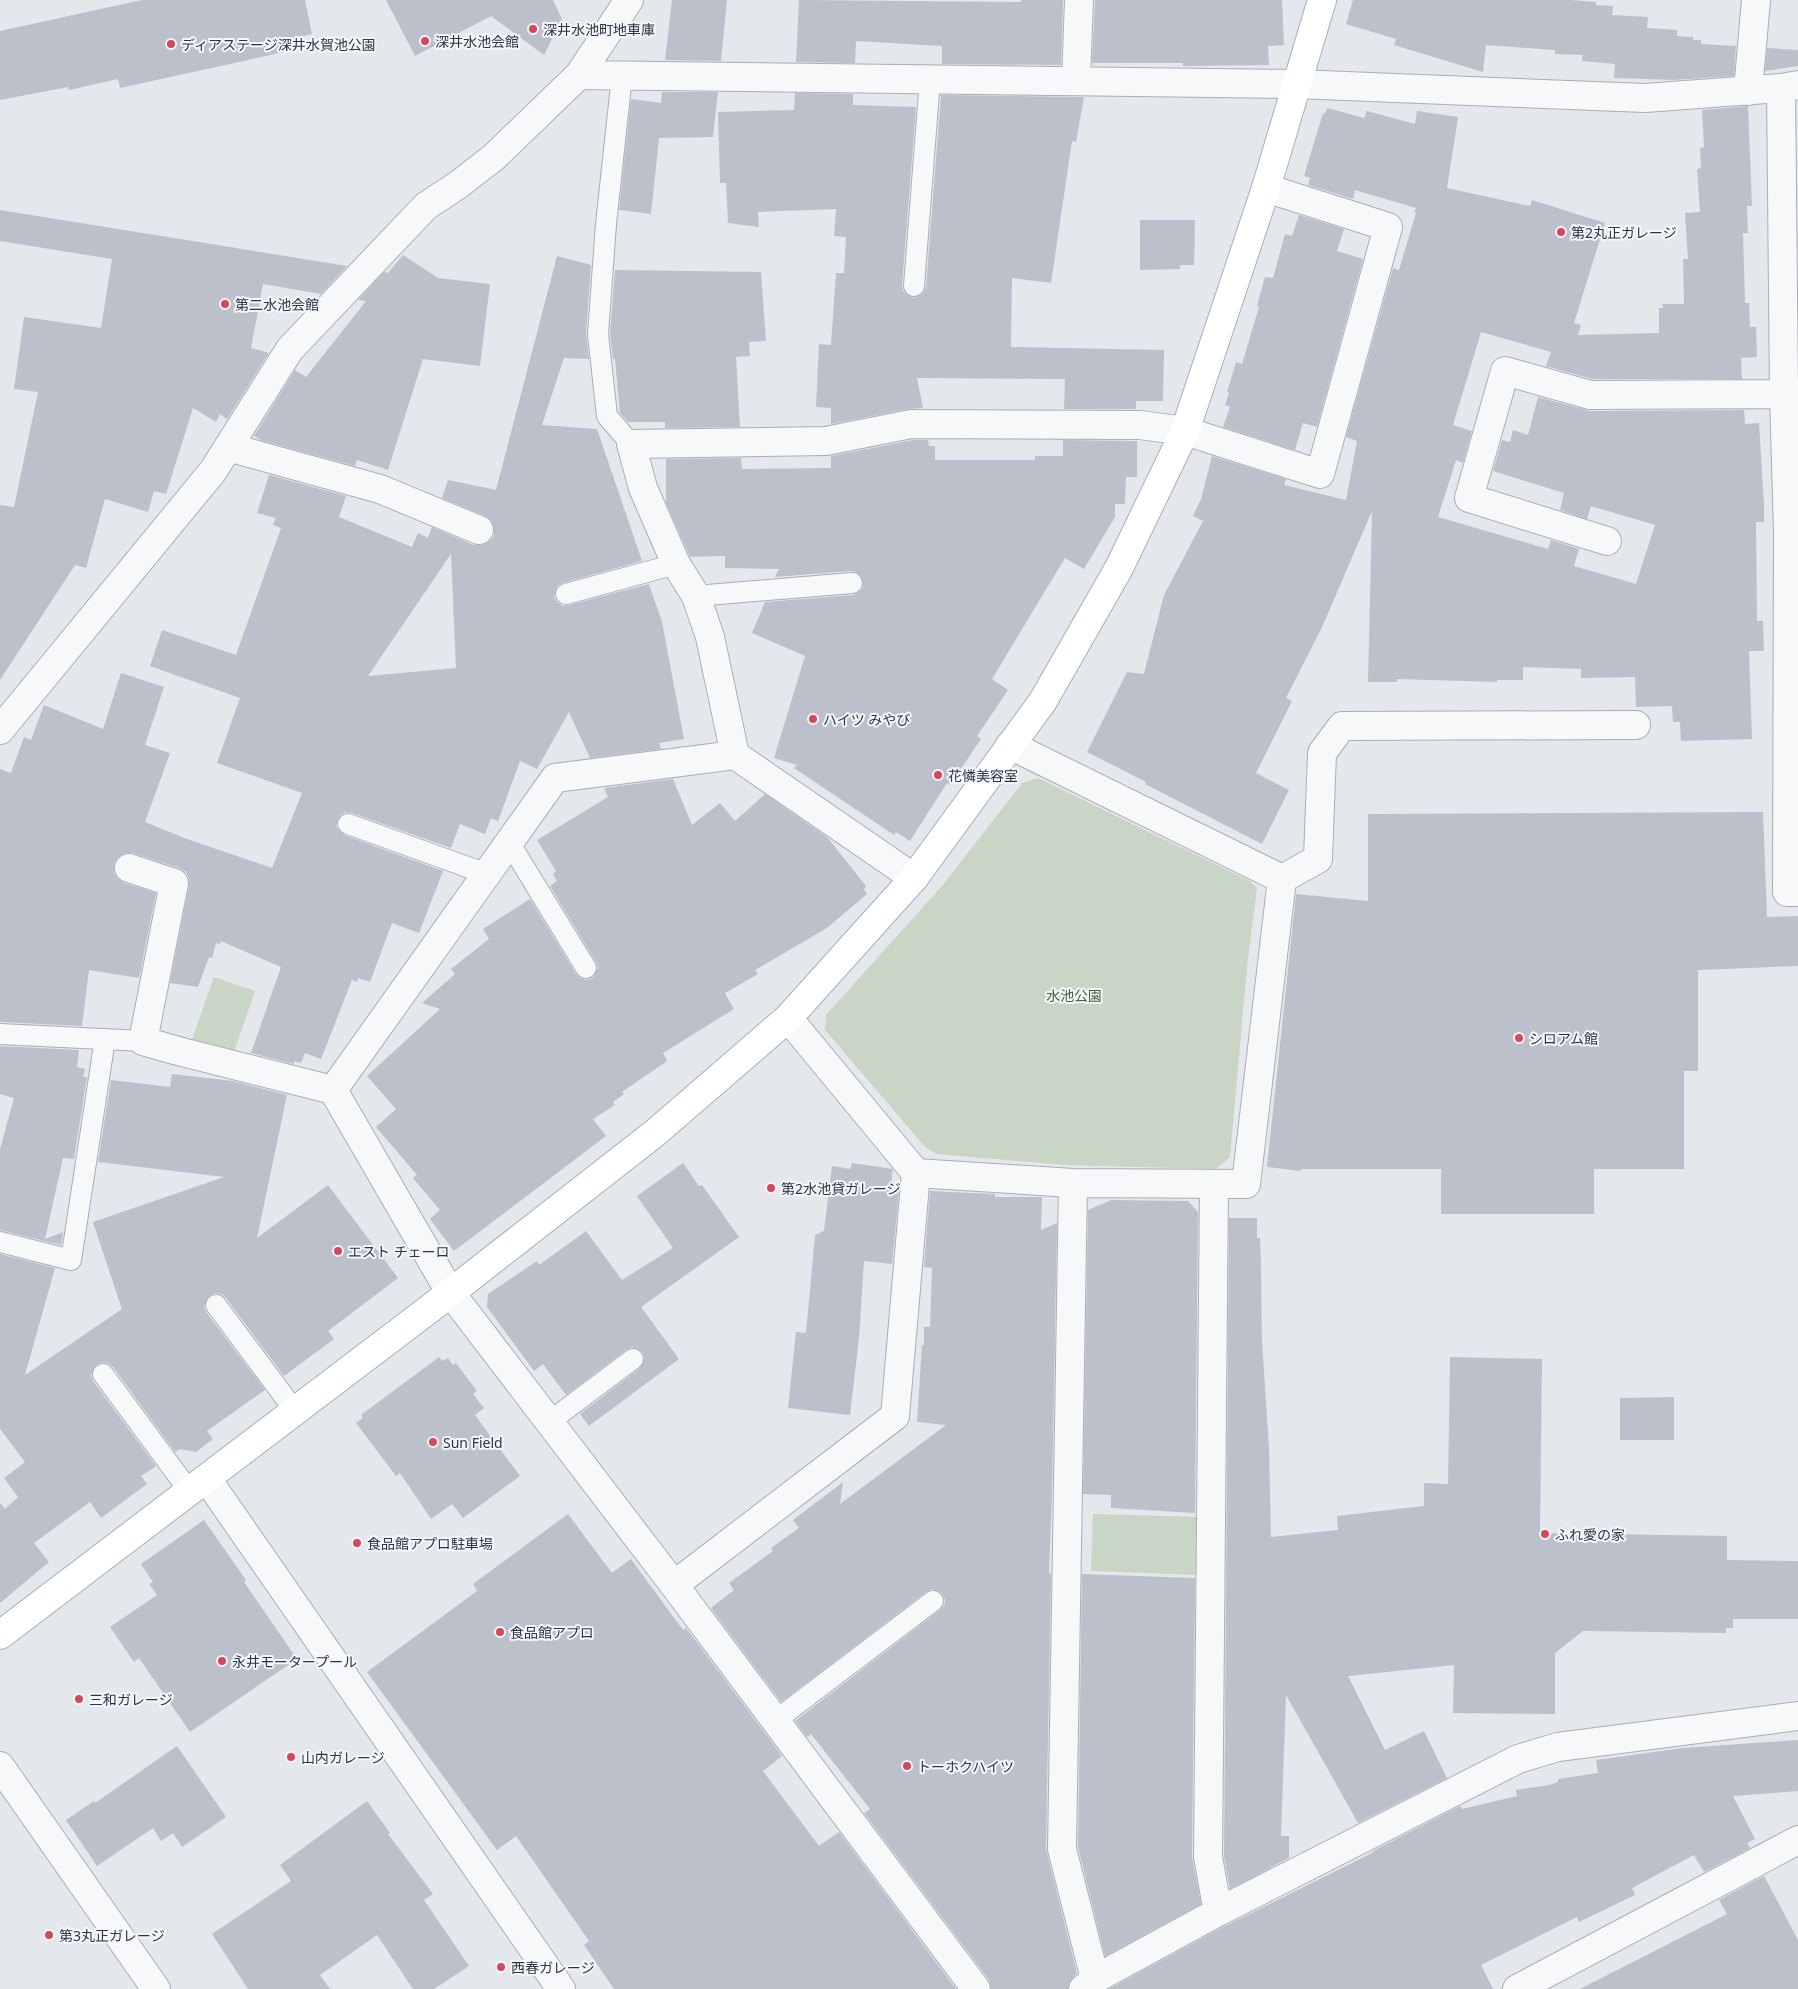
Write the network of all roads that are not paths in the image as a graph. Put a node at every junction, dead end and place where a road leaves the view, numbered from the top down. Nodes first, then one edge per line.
1 (629, 0) edge
2 (1079, 0) edge
3 (1322, 0) edge
4 (1756, 0) edge
5 (579, 75) junction
6 (622, 76) junction
7 (930, 79) junction
8 (1076, 80) junction
9 (1296, 84) junction
10 (1789, 87) edge
11 (1748, 90) junction
12 (1266, 188) junction
13 (914, 286) dead end
14 (1791, 394) edge
15 (1185, 431) junction
16 (631, 444) junction
17 (228, 447) junction
18 (479, 530) dead end
19 (1793, 533) edge
20 (1607, 541) dead end
21 (676, 564) junction
22 (852, 583) dead end
23 (566, 594) dead end
24 (696, 596) junction
25 (1793, 716) edge
26 (1636, 725) dead end
27 (0, 730) edge
28 (1010, 745) junction
29 (735, 756) junction
30 (348, 824) dead end
31 (509, 842) junction
32 (129, 868) dead end
33 (487, 874) junction
34 (914, 878) junction
35 (1282, 880) junction
36 (1798, 892) edge
37 (586, 968) dead end
38 (788, 1018) junction
39 (0, 1034) edge
40 (105, 1040) junction
41 (143, 1041) junction
42 (333, 1090) junction
43 (916, 1173) junction
44 (1073, 1182) junction
45 (1214, 1184) junction
46 (0, 1242) edge
47 (450, 1292) junction
48 (216, 1305) dead end
49 (633, 1359) dead end
50 (103, 1374) dead end
51 (295, 1411) junction
52 (549, 1422) junction
53 (199, 1485) junction
54 (674, 1585) junction
55 (933, 1601) dead end
56 (0, 1635) edge
57 (1798, 1716) edge
58 (776, 1720) junction
59 (0, 1766) edge
60 (1798, 1840) edge
61 (1218, 1912) junction
62 (1089, 1984) edge
63 (156, 1989) edge
64 (561, 1989) edge
65 (976, 1989) edge
66 (1517, 1989) edge

1 - 5 street
2 - 8 street
3 - 9 street
4 - 11 street
5 - 6 street
5 - 17 street
6 - 7 street
6 - 16 lane
7 - 8 street
7 - 13 lane
8 - 9 street
9 - 11 street
9 - 12 street
10 - 11 street
10 - 14 street
12 - 15 street
12 - 15 street
14 - 19 street
14 - 20 street
15 - 16 street
15 - 28 street
16 - 21 street
17 - 18 street
17 - 27 street
19 - 25 street
21 - 23 lane
21 - 24 street
22 - 24 lane
24 - 29 street
25 - 36 street
26 - 35 street
28 - 34 street
28 - 35 street
29 - 31 street
29 - 34 street
30 - 33 lane
31 - 33 street
31 - 37 lane
32 - 41 street
33 - 42 street
34 - 38 street
35 - 45 street
38 - 43 street
38 - 47 street
39 - 40 lane
40 - 41 lane
40 - 46 lane
41 - 42 street
42 - 47 street
43 - 44 street
43 - 54 street
44 - 45 street
44 - 62 street
45 - 61 street
47 - 51 street
47 - 52 street
48 - 51 lane
49 - 52 lane
50 - 53 lane
51 - 53 street
52 - 54 street
53 - 56 street
53 - 64 street
54 - 58 street
55 - 58 lane
57 - 61 street
58 - 65 street
59 - 63 street
60 - 66 street
61 - 62 street

